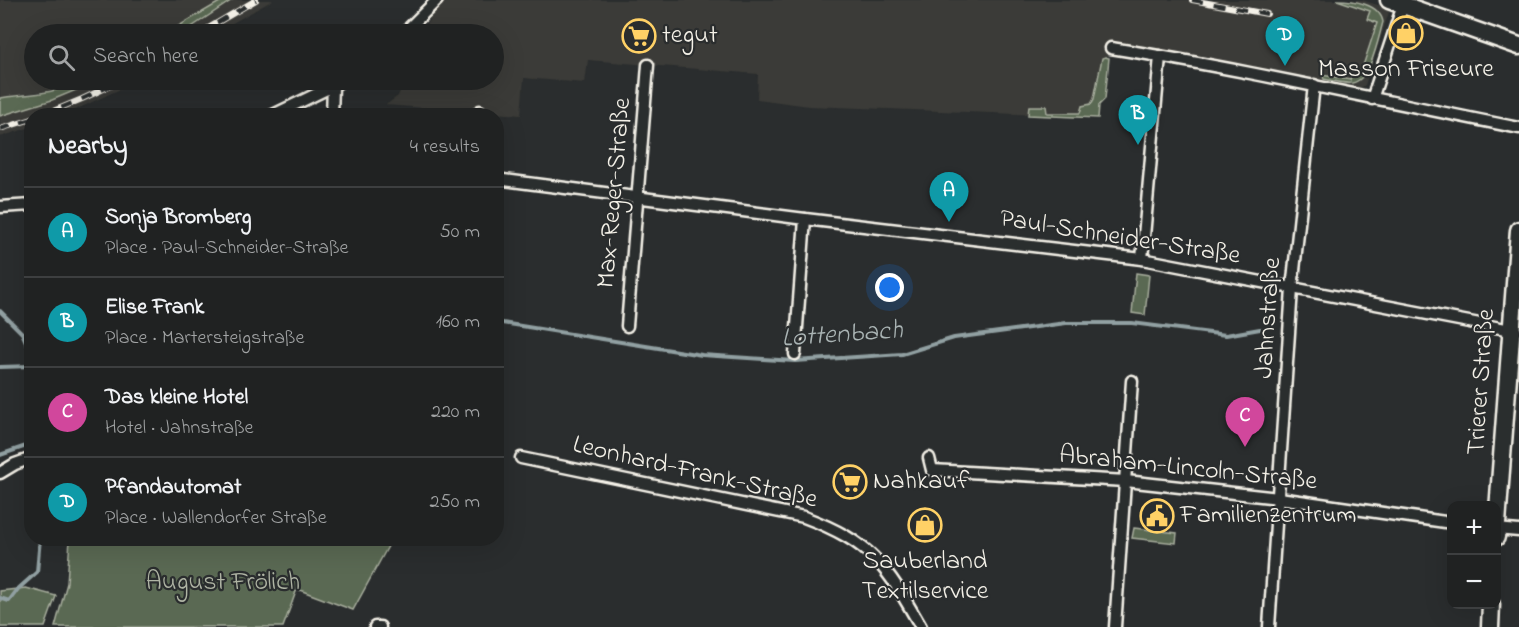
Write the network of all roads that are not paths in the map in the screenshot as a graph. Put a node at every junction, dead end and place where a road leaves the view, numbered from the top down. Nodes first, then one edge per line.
1 (437, 0) edge
2 (1396, 3) edge
3 (413, 24) edge
4 (1519, 46) edge
5 (1111, 48) dead end
6 (1160, 56) junction
7 (648, 65) dead end
8 (1314, 85) junction
9 (323, 90) edge
10 (336, 90) edge
11 (1372, 99) junction
12 (287, 108) edge
13 (333, 108) edge
14 (1519, 128) edge
15 (504, 180) edge
16 (638, 196) junction
17 (24, 206) edge
18 (0, 207) edge
19 (806, 219) junction
20 (1519, 230) edge
21 (1142, 259) junction
22 (1292, 289) junction
23 (627, 326) dead end
24 (1515, 330) edge
25 (795, 354) dead end
26 (1132, 381) dead end
27 (521, 458) dead end
28 (928, 458) dead end
29 (24, 461) edge
30 (0, 473) edge
31 (1126, 481) junction
32 (1279, 498) junction
33 (1500, 501) edge
34 (1447, 522) edge
35 (1501, 529) edge
36 (1519, 531) edge
37 (1491, 609) edge
38 (375, 627) edge
39 (380, 627) edge
40 (921, 627) edge
41 (1115, 627) edge
42 (1269, 627) edge
43 (1490, 627) edge

1 - 3 street
2 - 4 street
2 - 11 street
5 - 6 street
6 - 8 street
6 - 21 street
7 - 16 street, Max-Reger-Straße
8 - 11 street
8 - 22 street, Jahnstraße
9 - 12 street
10 - 13 street
11 - 14 street
15 - 16 street, Paul-Schneider-Straße
16 - 19 street, Paul-Schneider-Straße
16 - 23 street, Max-Reger-Straße
17 - 18 street
19 - 21 street, Paul-Schneider-Straße
19 - 25 street
20 - 24 street, Trierer Straße
21 - 22 street, Paul-Schneider-Straße
22 - 24 street, Paul-Schneider-Straße
22 - 32 street, Jahnstraße
24 - 33 street, Trierer Straße
26 - 31 street
27 - 40 street, Leonhard-Frank-Straße
28 - 31 street, Abraham-Lincoln-Straße
29 - 30 street
31 - 32 street, Abraham-Lincoln-Straße
31 - 41 street
32 - 34 street, Abraham-Lincoln-Straße
32 - 42 street, Jahnstraße
35 - 36 street
37 - 43 street
38 - 39 street

